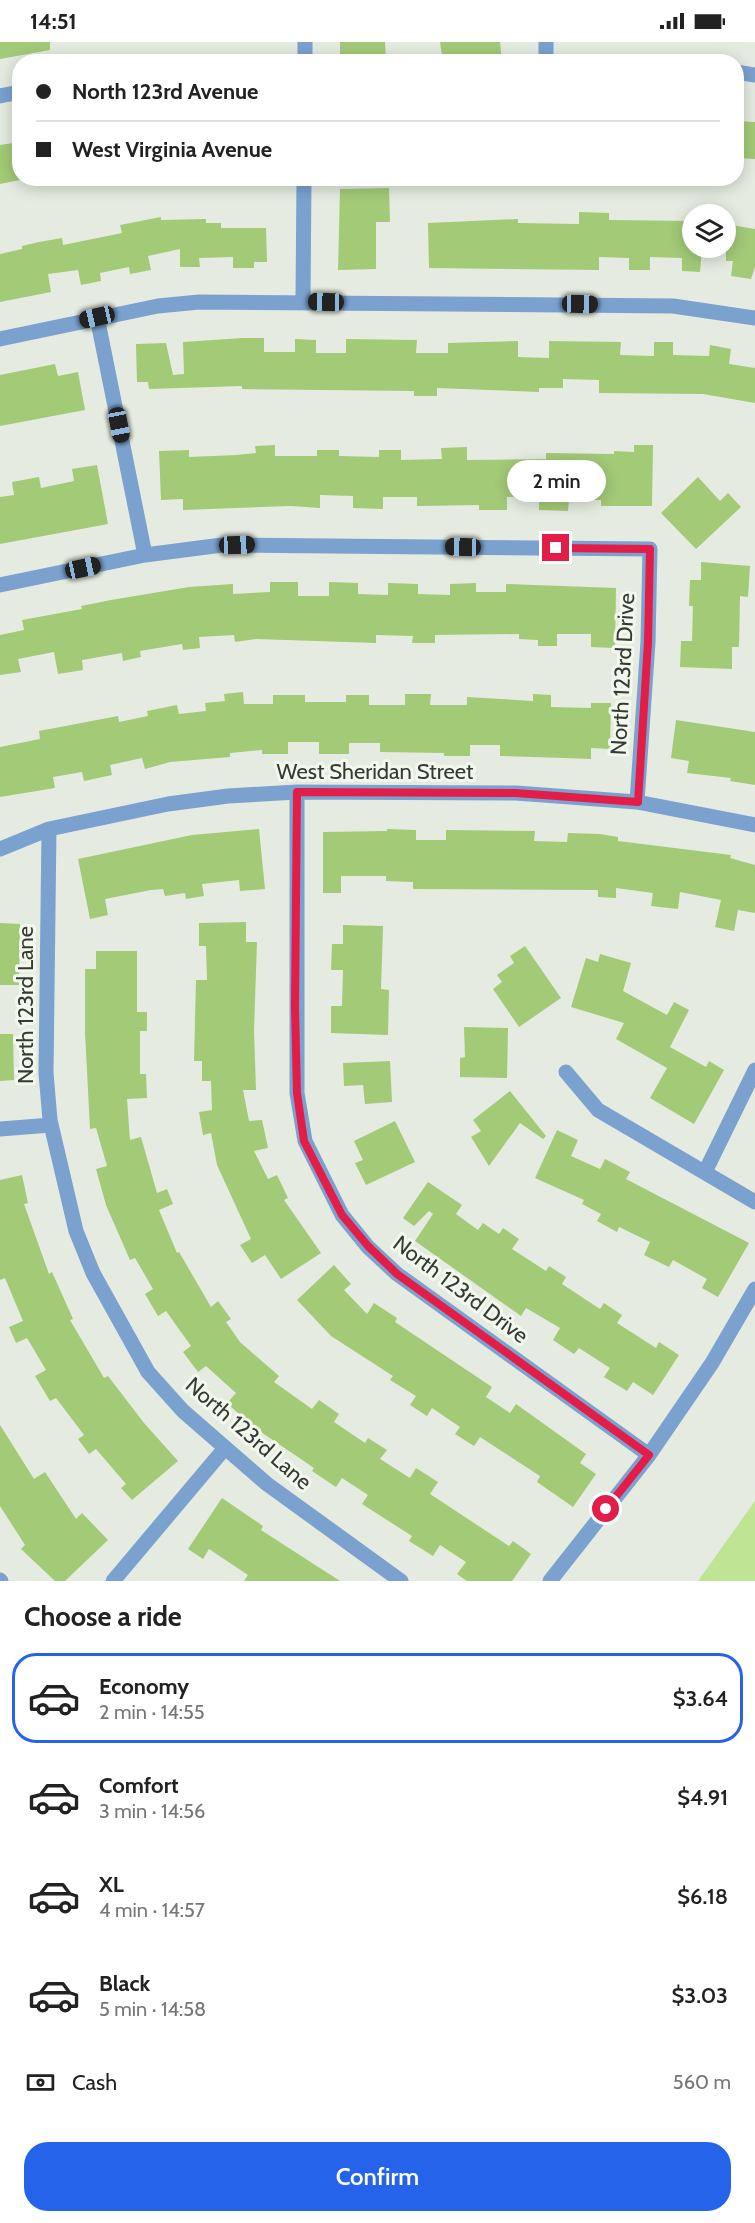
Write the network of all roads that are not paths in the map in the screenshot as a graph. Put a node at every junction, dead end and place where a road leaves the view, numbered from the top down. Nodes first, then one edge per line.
1 (304, 186) edge
2 (303, 301) junction
3 (97, 317) junction
4 (755, 318) edge
5 (0, 339) edge
6 (145, 555) junction
7 (0, 585) edge
8 (297, 792) junction
9 (638, 802) junction
10 (755, 825) edge
11 (49, 829) junction
12 (0, 849) edge
13 (755, 1070) edge
14 (566, 1072) dead end
15 (51, 1125) junction
16 (0, 1129) edge
17 (705, 1172) junction
18 (755, 1202) edge
19 (755, 1289) edge
20 (225, 1448) junction
21 (649, 1455) junction
22 (113, 1581) edge
23 (401, 1581) edge
24 (550, 1581) edge

1 - 2 street
2 - 3 street
2 - 4 street
3 - 5 street
3 - 6 street
6 - 7 street
6 - 9 street, North 123rd Drive
8 - 9 street, West Sheridan Street
8 - 11 street, West Sheridan Street
8 - 21 street, North 123rd Drive
9 - 10 street, West Sheridan Street
11 - 12 street, West Sheridan Street
11 - 15 street, North 123rd Lane
13 - 17 street
14 - 17 street
15 - 16 street
15 - 20 street, North 123rd Lane
17 - 18 street
19 - 21 street
20 - 22 street
20 - 23 street, North 123rd Lane
21 - 24 street

